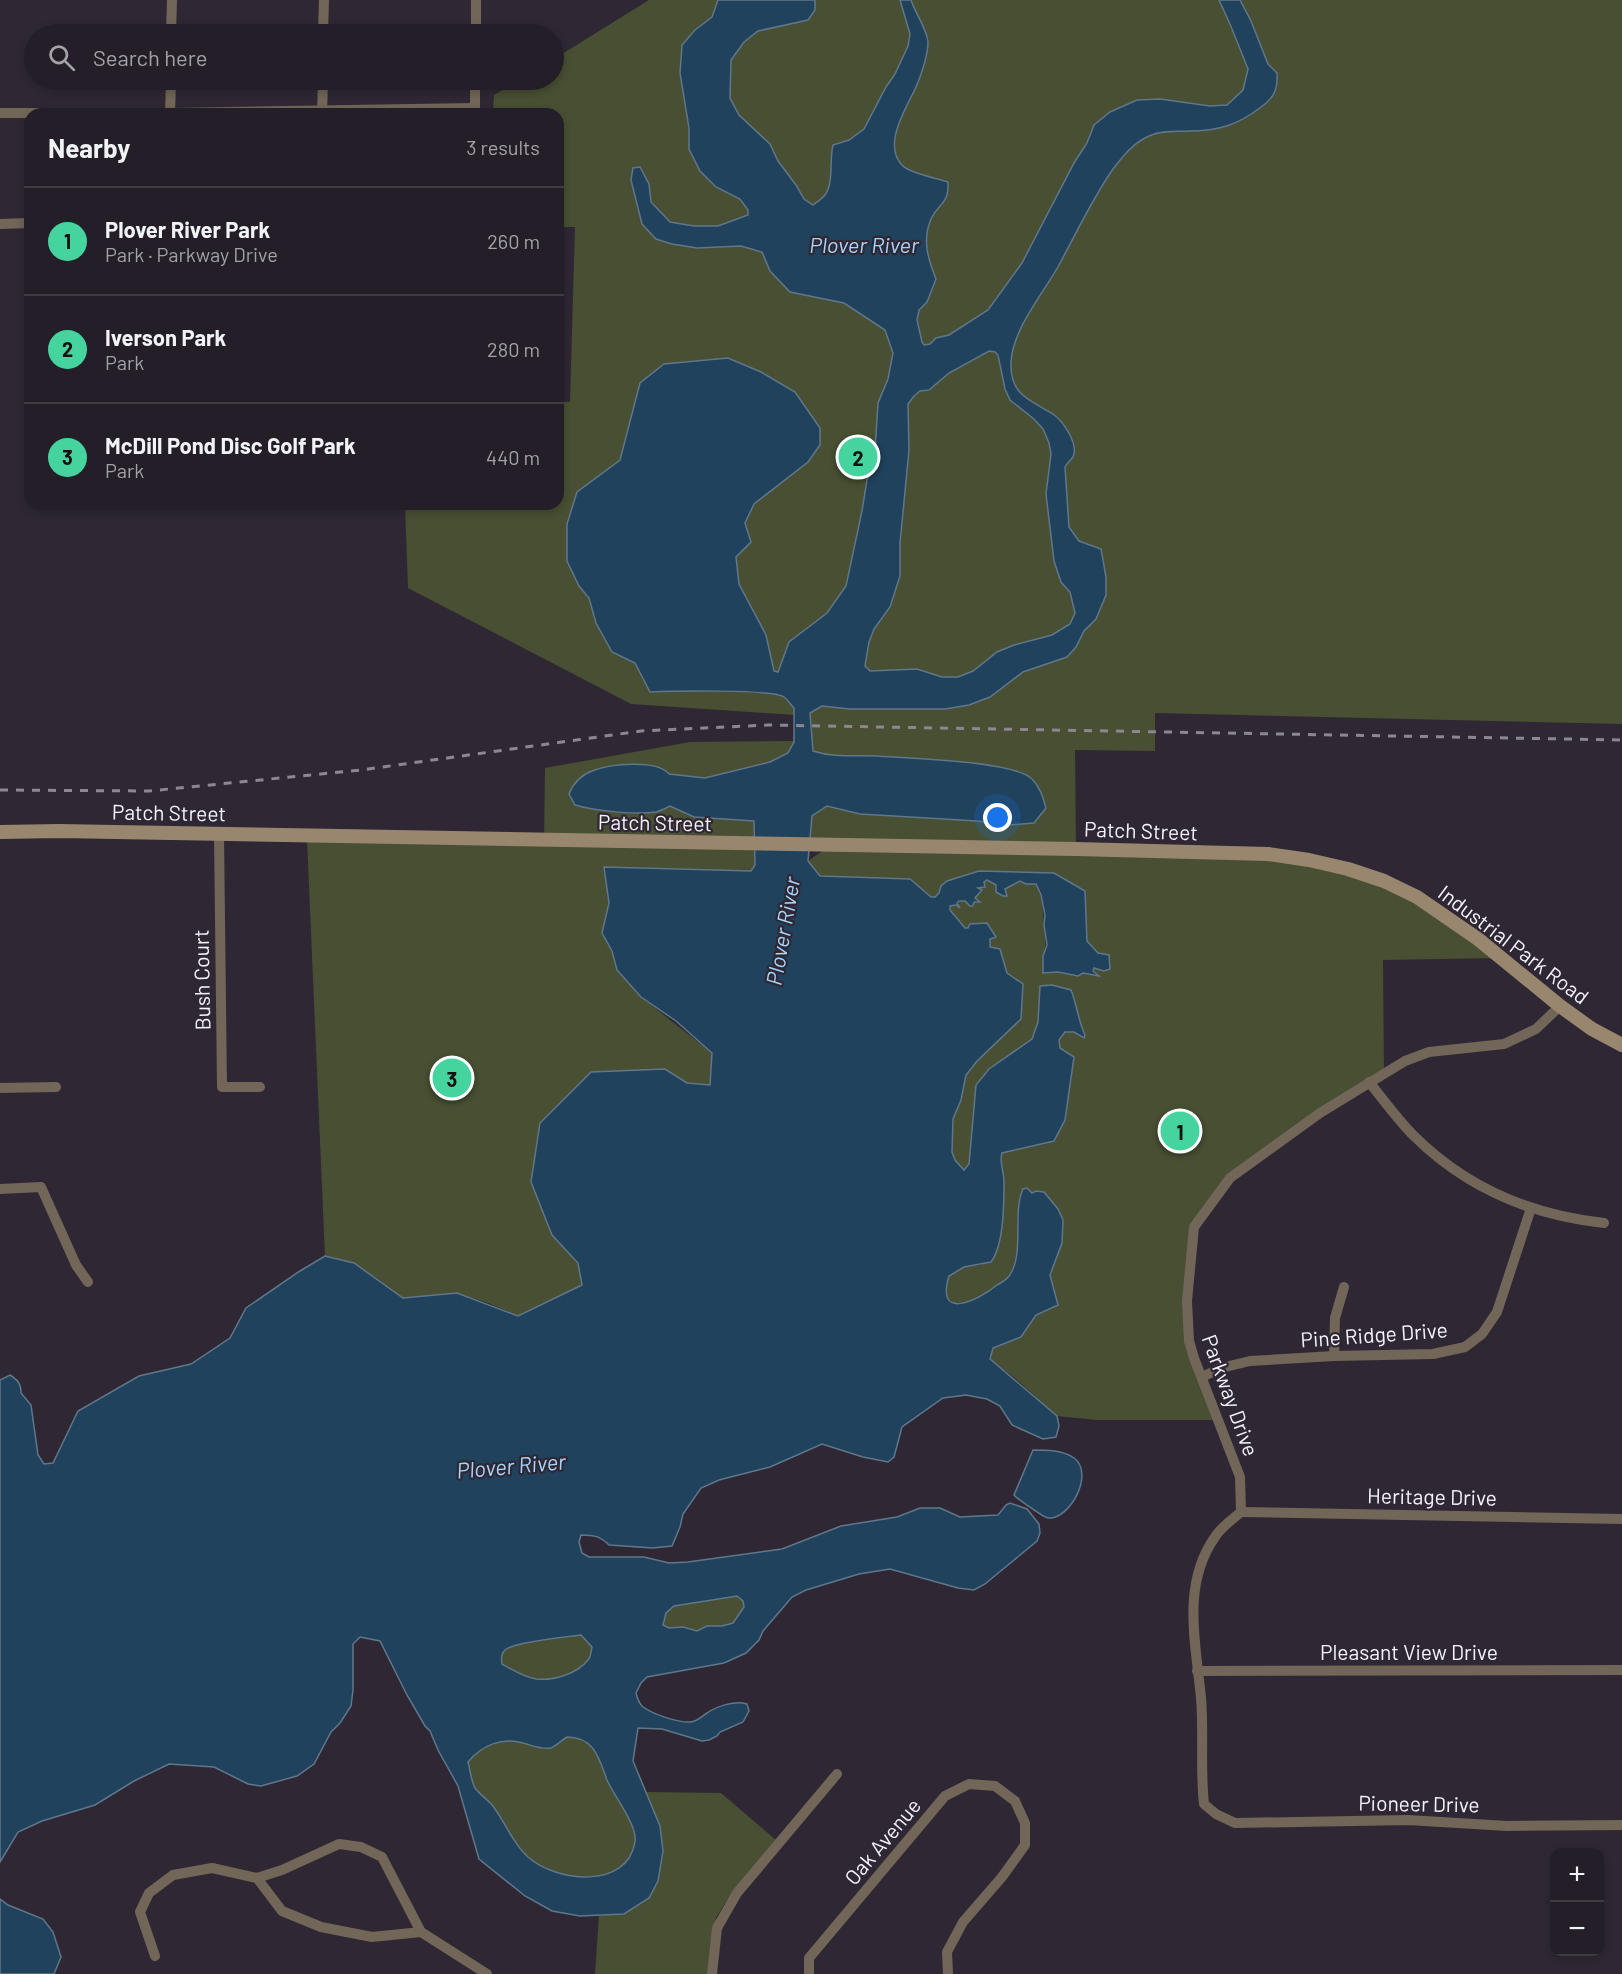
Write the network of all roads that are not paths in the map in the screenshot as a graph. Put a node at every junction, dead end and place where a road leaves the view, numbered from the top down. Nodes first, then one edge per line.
1 (172, 0) edge
2 (324, 0) edge
3 (476, 0) edge
4 (171, 24) edge
5 (324, 24) edge
6 (476, 24) edge
7 (171, 90) edge
8 (323, 90) edge
9 (475, 90) edge
10 (170, 108) edge
11 (322, 108) edge
12 (475, 108) edge
13 (0, 112) edge
14 (24, 112) edge
15 (24, 223) edge
16 (0, 224) edge
17 (0, 832) edge
18 (219, 834) junction
19 (1310, 860) joint
20 (1560, 1006) junction
21 (1622, 1046) edge
22 (1369, 1082) junction
23 (56, 1087) dead end
24 (260, 1087) dead end
25 (0, 1088) edge
26 (0, 1189) edge
27 (1531, 1208) junction
28 (1604, 1223) dead end
29 (88, 1282) dead end
30 (1344, 1287) dead end
31 (1334, 1356) junction
32 (1202, 1377) junction
33 (1241, 1512) junction
34 (1622, 1519) edge
35 (1622, 1670) edge
36 (1197, 1671) junction
37 (837, 1774) dead end
38 (1622, 1825) edge
39 (257, 1878) junction
40 (421, 1932) junction
41 (155, 1956) dead end
42 (487, 1974) edge
43 (712, 1974) edge
44 (809, 1974) edge
45 (948, 1974) edge

1 - 4 street
2 - 5 street
3 - 6 street
7 - 10 street
8 - 11 street
9 - 12 street
13 - 14 street
15 - 16 street
17 - 18 street, Patch Street
18 - 19 street, Patch Street
18 - 24 street, Bush Court
19 - 20 street, Industrial Park Road
20 - 21 street, Industrial Park Road
20 - 22 street, Parkway Drive
22 - 27 street
22 - 32 street, Parkway Drive
23 - 25 street
26 - 29 street
27 - 28 street
27 - 31 street, Pine Ridge Drive
30 - 31 street
31 - 32 street, Pine Ridge Drive
32 - 33 street, Parkway Drive
33 - 34 street, Heritage Drive
33 - 36 street
35 - 36 street, Pleasant View Drive
36 - 38 street, Pioneer Drive
37 - 43 street
39 - 40 street
39 - 40 street
39 - 41 street
40 - 42 street
44 - 45 street, Oak Avenue

